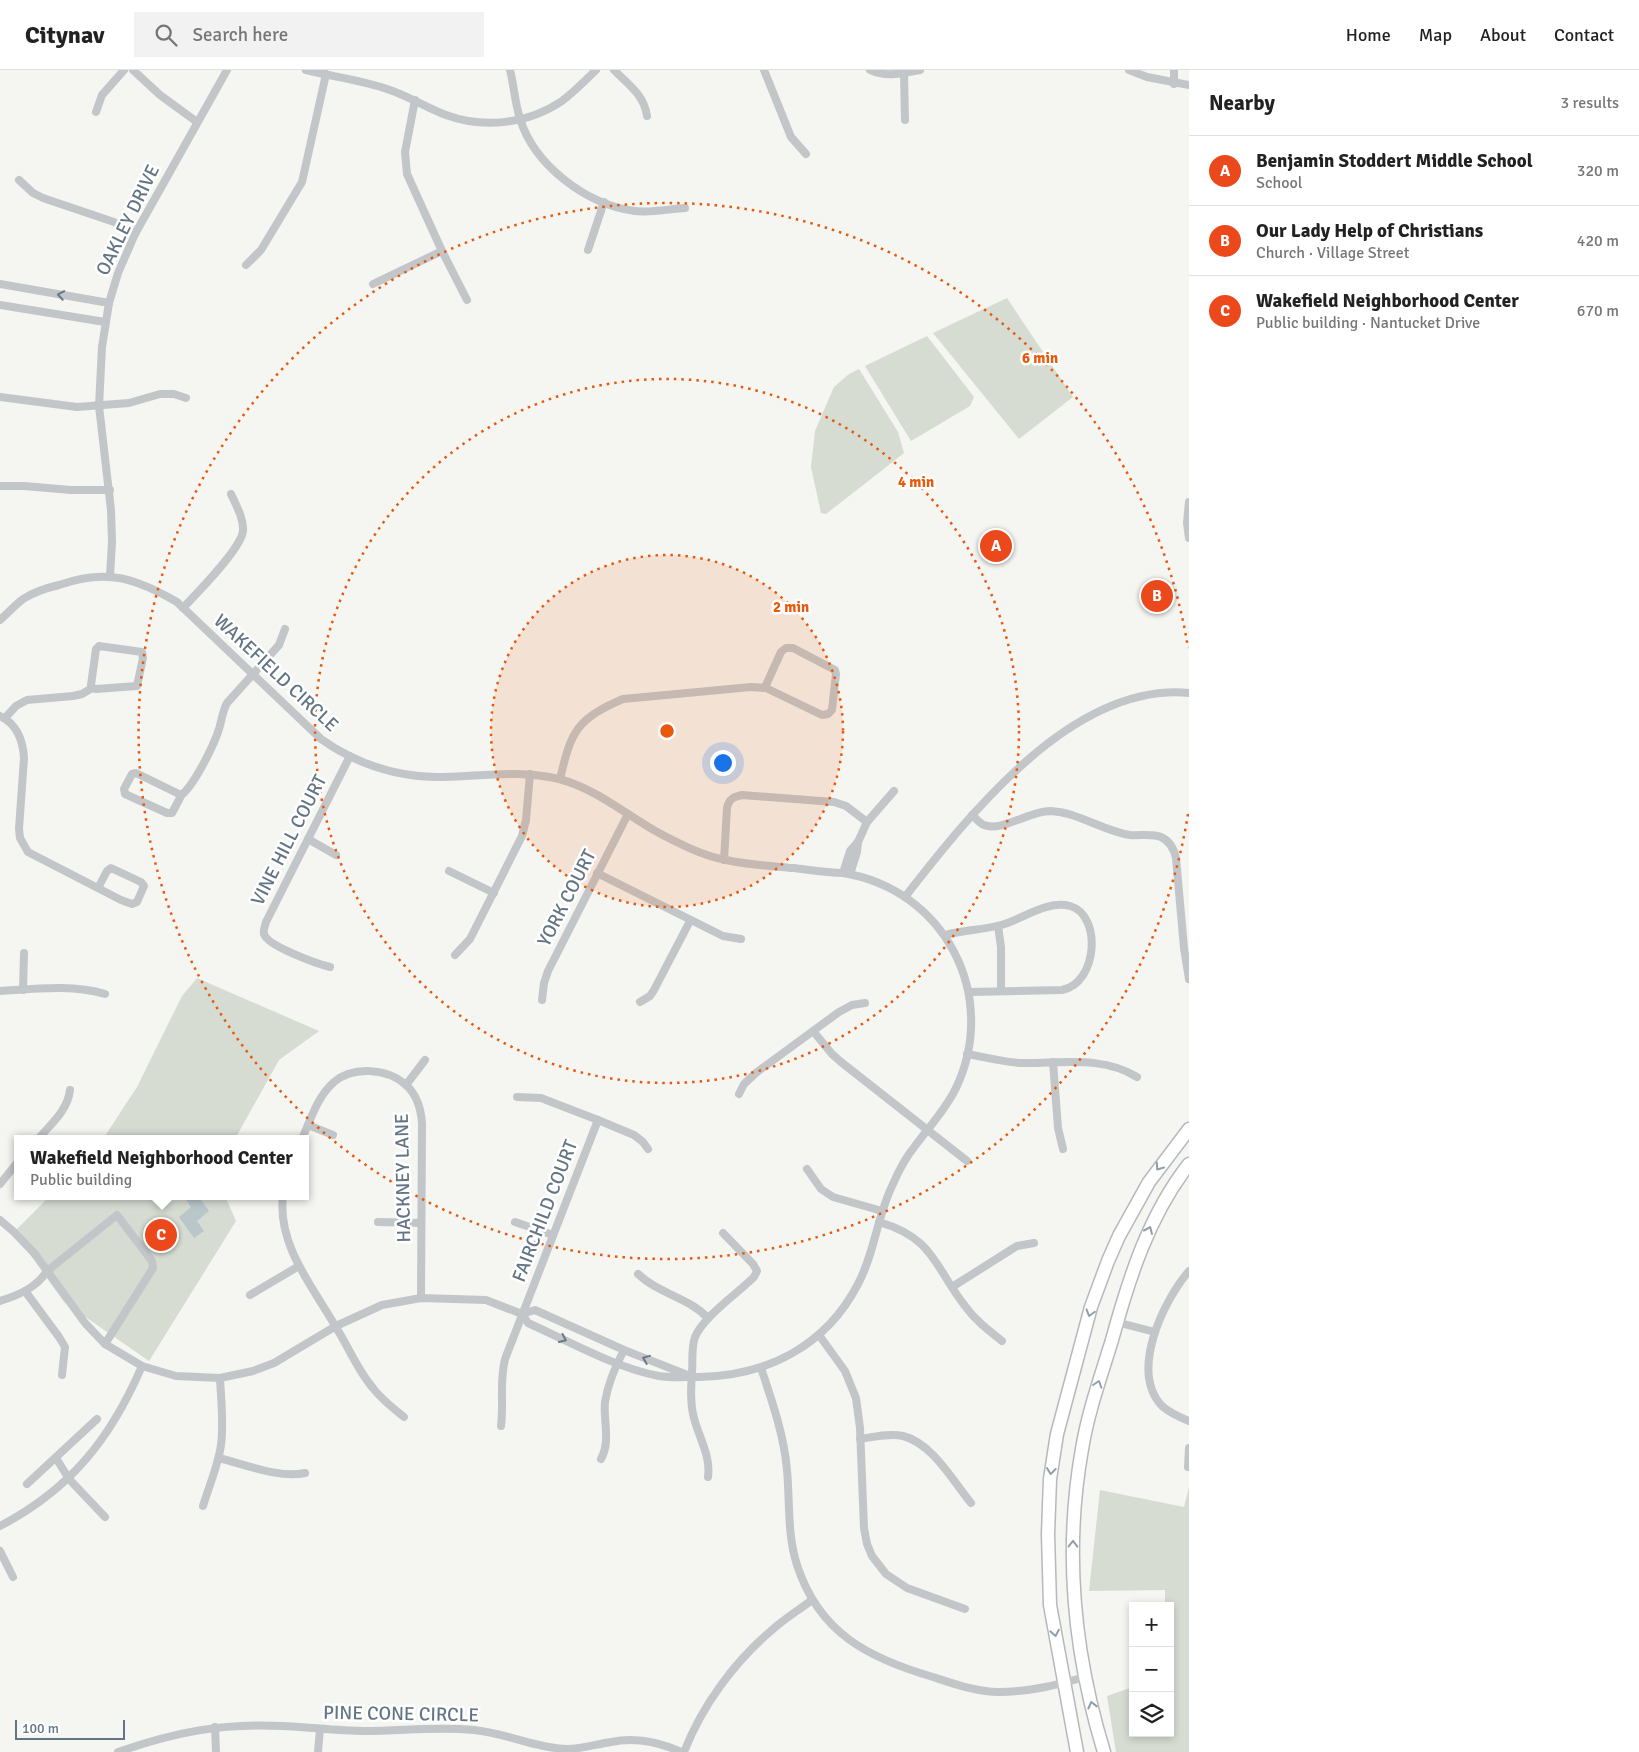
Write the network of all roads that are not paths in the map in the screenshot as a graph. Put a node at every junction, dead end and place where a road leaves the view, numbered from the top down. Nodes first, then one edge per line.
1 (124, 70) edge
2 (133, 70) edge
3 (227, 70) edge
4 (307, 70) edge
5 (510, 70) edge
6 (596, 70) edge
7 (614, 70) edge
8 (764, 70) edge
9 (870, 70) edge
10 (920, 70) edge
11 (1129, 70) edge
12 (1174, 70) edge
13 (904, 73) junction
14 (326, 74) junction
15 (1174, 84) junction
16 (1189, 85) edge
17 (415, 100) junction
18 (96, 112) dead end
19 (647, 116) dead end
20 (520, 119) junction
21 (905, 120) dead end
22 (197, 122) junction
23 (806, 154) dead end
24 (19, 180) dead end
25 (604, 202) junction
26 (685, 208) dead end
27 (135, 234) junction
28 (588, 250) dead end
29 (442, 251) junction
30 (246, 265) dead end
31 (0, 284) edge
32 (373, 284) dead end
33 (467, 300) dead end
34 (109, 303) junction
35 (0, 305) edge
36 (105, 322) junction
37 (0, 397) edge
38 (186, 398) dead end
39 (98, 406) junction
40 (0, 486) edge
41 (110, 490) junction
42 (231, 494) dead end
43 (1189, 502) edge
44 (1189, 538) edge
45 (110, 576) junction
46 (184, 608) junction
47 (0, 620) edge
48 (285, 629) dead end
49 (252, 674) junction
50 (92, 688) junction
51 (766, 688) junction
52 (1189, 693) edge
53 (3, 717) edge
54 (350, 756) junction
55 (530, 774) junction
56 (560, 779) junction
57 (894, 791) dead end
58 (180, 796) junction
59 (628, 814) junction
60 (972, 815) junction
61 (867, 822) junction
62 (308, 839) junction
63 (336, 855) dead end
64 (724, 860) junction
65 (449, 872) dead end
66 (597, 873) junction
67 (847, 874) junction
68 (98, 888) junction
69 (494, 893) junction
70 (906, 897) junction
71 (690, 921) junction
72 (998, 926) junction
73 (945, 935) junction
74 (741, 939) dead end
75 (24, 952) dead end
76 (455, 955) dead end
77 (330, 967) dead end
78 (1189, 979) edge
79 (23, 990) junction
80 (0, 991) edge
81 (969, 992) junction
82 (1001, 992) junction
83 (105, 994) dead end
84 (542, 1000) dead end
85 (640, 1002) dead end
86 (865, 1003) dead end
87 (813, 1031) junction
88 (967, 1054) junction
89 (425, 1060) dead end
90 (1053, 1062) junction
91 (1137, 1078) dead end
92 (406, 1085) junction
93 (70, 1090) dead end
94 (739, 1094) dead end
95 (517, 1097) dead end
96 (598, 1120) junction
97 (308, 1125) junction
98 (1189, 1129) edge
99 (928, 1130) junction
100 (41, 1135) edge
101 (304, 1135) edge
102 (333, 1135) dead end
103 (648, 1149) dead end
104 (1063, 1149) dead end
105 (967, 1162) dead end
106 (1189, 1164) edge
107 (14, 1166) edge
108 (807, 1169) dead end
109 (0, 1184) edge
110 (283, 1200) edge
111 (882, 1211) junction
112 (0, 1220) edge
113 (378, 1222) dead end
114 (515, 1222) dead end
115 (879, 1222) junction
116 (421, 1223) junction
117 (724, 1233) dead end
118 (553, 1236) junction
119 (1034, 1243) dead end
120 (299, 1266) junction
121 (47, 1271) junction
122 (1189, 1271) edge
123 (638, 1274) dead end
124 (952, 1287) junction
125 (25, 1291) junction
126 (250, 1295) dead end
127 (420, 1298) junction
128 (0, 1301) edge
129 (522, 1314) junction
130 (708, 1318) junction
131 (1116, 1322) junction
132 (336, 1326) junction
133 (1155, 1332) junction
134 (819, 1335) junction
135 (1002, 1341) dead end
136 (104, 1344) junction
137 (624, 1350) junction
138 (617, 1363) junction
139 (142, 1366) junction
140 (761, 1368) junction
141 (62, 1375) dead end
142 (691, 1377) junction
143 (220, 1378) junction
144 (404, 1417) dead end
145 (97, 1419) dead end
146 (1189, 1421) edge
147 (501, 1426) dead end
148 (860, 1439) junction
149 (1189, 1448) edge
150 (56, 1458) junction
151 (219, 1458) junction
152 (601, 1459) dead end
153 (1188, 1466) dead end
154 (305, 1473) dead end
155 (708, 1477) dead end
156 (69, 1479) junction
157 (27, 1484) dead end
158 (971, 1503) dead end
159 (203, 1506) dead end
160 (105, 1517) dead end
161 (0, 1526) edge
162 (0, 1551) edge
163 (13, 1577) dead end
164 (812, 1600) junction
165 (965, 1609) dead end
166 (1085, 1677) junction
167 (1064, 1683) junction
168 (215, 1727) junction
169 (320, 1729) junction
170 (118, 1752) edge
171 (216, 1752) edge
172 (318, 1752) edge
173 (682, 1752) edge
174 (1077, 1752) edge
175 (1104, 1752) edge

1 - 18 street
2 - 22 street
3 - 22 street, OAKLEY DRIVE
4 - 14 street
5 - 20 street
6 - 20 street
7 - 19 street
8 - 23 street
9 - 13 street
10 - 13 street
11 - 15 street
12 - 15 street
13 - 21 street
14 - 17 street
14 - 30 street
15 - 16 street
17 - 20 street
17 - 29 street
20 - 25 street
22 - 27 street, OAKLEY DRIVE
24 - 27 street
25 - 26 street
25 - 28 street
27 - 34 street, OAKLEY DRIVE
29 - 32 street
29 - 33 street
34 -> 31 street
34 - 36 street, OAKLEY DRIVE
35 - 36 street
36 - 39 street, OAKLEY DRIVE
37 - 39 street
38 - 39 street
39 - 41 street, OAKLEY DRIVE
40 - 41 street
41 - 45 street, OAKLEY DRIVE
42 - 46 street
43 - 44 street
45 - 46 street, WAKEFIELD CIRCLE
45 - 47 street, WAKEFIELD CIRCLE
46 - 49 street, WAKEFIELD CIRCLE
48 - 49 street
49 - 54 street, WAKEFIELD CIRCLE
49 - 58 street
50 - 50 street
50 - 53 street
51 - 51 street
51 - 56 street
52 - 60 street
53 - 68 street
54 - 55 street, WAKEFIELD CIRCLE
54 - 62 street, VINE HILL COURT
55 - 56 street, WAKEFIELD CIRCLE
55 - 69 street
56 - 59 street, WAKEFIELD CIRCLE
57 - 61 street
58 - 58 street
59 - 64 street, WAKEFIELD CIRCLE
59 - 66 street, YORK COURT
60 - 70 street
60 - 78 street
61 - 64 street
61 - 67 street
62 - 63 street
62 - 77 street, VINE HILL COURT
64 - 67 street, WAKEFIELD CIRCLE
65 - 69 street
66 - 71 street
66 - 84 street, YORK COURT
67 - 70 street, WAKEFIELD CIRCLE
68 - 68 street
69 - 76 street
70 - 73 street, WAKEFIELD CIRCLE
71 - 74 street
71 - 85 street
72 - 73 street
72 - 82 street
72 - 82 street
73 - 81 street, WAKEFIELD CIRCLE
75 - 79 street
79 - 80 street
79 - 83 street
81 - 82 street
81 - 88 street, WAKEFIELD CIRCLE
86 - 87 street
87 - 94 street
87 - 99 street
88 - 90 street
88 - 99 street, WAKEFIELD CIRCLE
89 - 92 street
90 - 91 street
90 - 104 street
92 - 97 street
92 - 116 street, HACKNEY LANE
93 - 100 street
95 - 96 street
96 - 103 street
96 - 118 street, FAIRCHILD COURT
97 - 101 street
97 - 102 street
98 -> 167 main road
99 - 105 street
99 - 111 street, WAKEFIELD CIRCLE
131 -> 106 main road
107 - 109 street
108 - 111 street
110 - 120 street
111 - 115 street, WAKEFIELD CIRCLE
112 - 121 street, WAKEFIELD CIRCLE
113 - 116 street
114 - 118 street
115 - 124 street
115 - 134 street, WAKEFIELD CIRCLE
116 - 127 street, HACKNEY LANE
117 - 130 street
118 - 129 street, FAIRCHILD COURT
119 - 124 street
120 - 126 street
120 - 132 street
121 - 125 street
121 - 136 street, WAKEFIELD CIRCLE
121 - 136 street
122 - 133 street
123 - 130 street
124 - 135 street
125 - 128 street
125 - 141 street
127 - 129 street, WAKEFIELD CIRCLE
127 - 132 street, WAKEFIELD CIRCLE
129 - 137 street, WAKEFIELD CIRCLE
129 -> 138 street, WAKEFIELD CIRCLE
129 - 147 street, FAIRCHILD COURT
130 - 142 street
131 - 133 street
166 -> 131 main road
132 - 143 street, WAKEFIELD CIRCLE
132 - 144 street
133 - 146 street
134 - 140 street, WAKEFIELD CIRCLE
134 - 148 street
136 - 139 street, WAKEFIELD CIRCLE
137 - 138 street
142 -> 137 street, WAKEFIELD CIRCLE
138 - 142 street, WAKEFIELD CIRCLE
138 - 152 street
139 - 143 street, WAKEFIELD CIRCLE
139 - 156 street
140 - 142 street, WAKEFIELD CIRCLE
140 - 164 street
142 - 155 street
143 - 151 street
145 - 150 street
148 - 158 street
148 - 165 street
149 - 153 street
150 - 156 street
150 - 157 street
151 - 154 street
151 - 159 street
156 - 160 street
156 - 161 street
162 - 163 street
164 - 167 street
164 - 173 street
166 - 167 street
175 -> 166 main road
167 - 174 main road
168 - 169 street, PINE CONE CIRCLE
168 - 170 street, PINE CONE CIRCLE
168 - 171 street
169 - 172 street
169 - 173 street, PINE CONE CIRCLE

